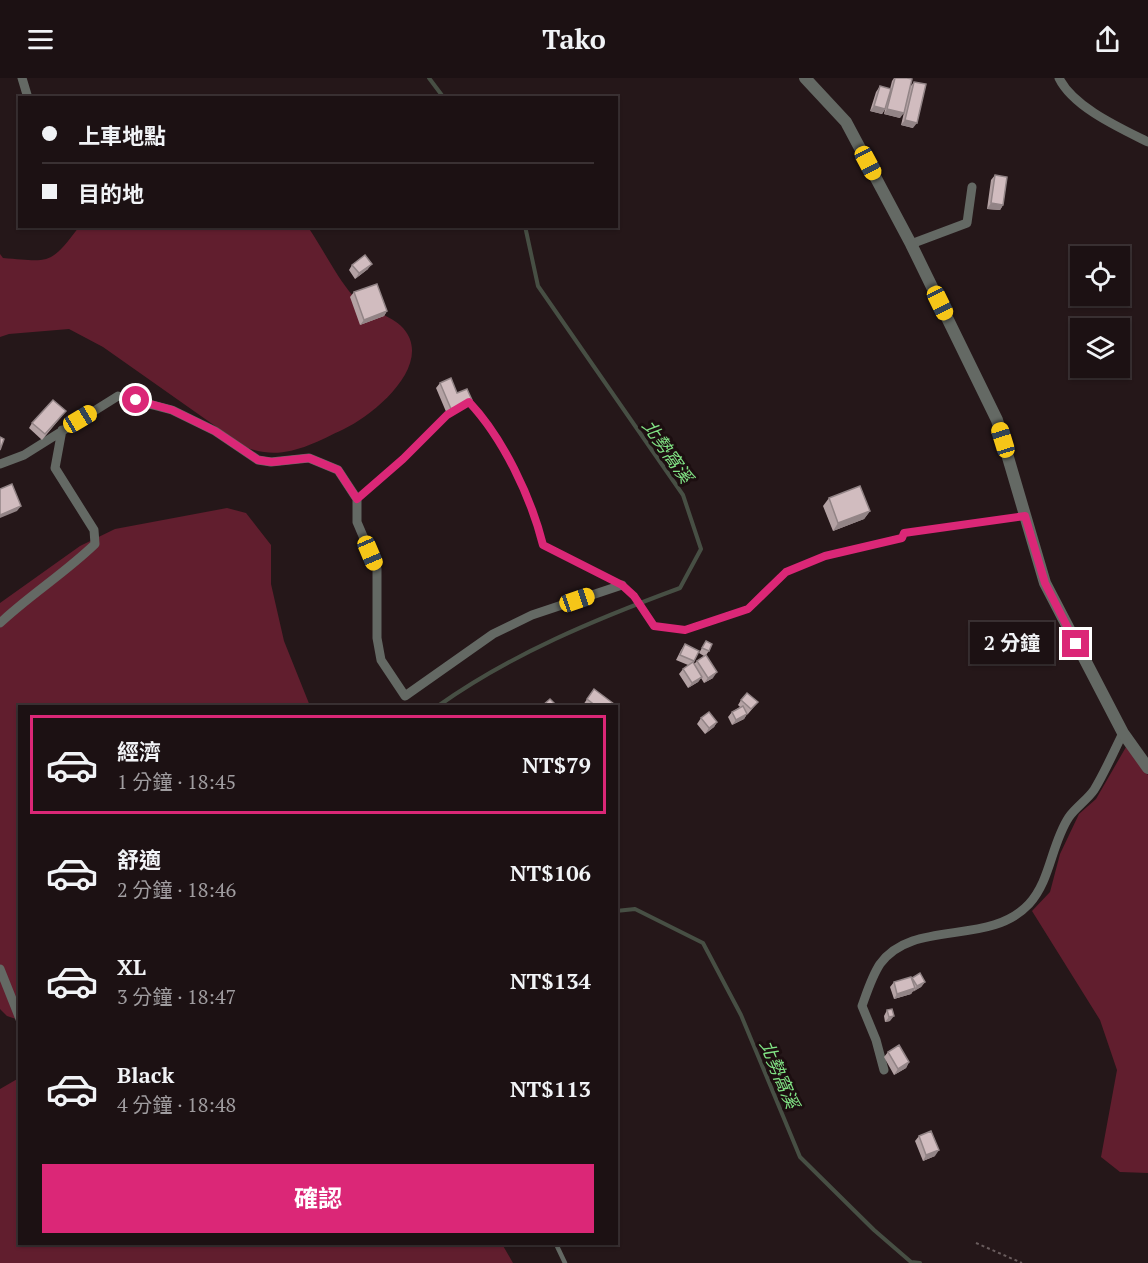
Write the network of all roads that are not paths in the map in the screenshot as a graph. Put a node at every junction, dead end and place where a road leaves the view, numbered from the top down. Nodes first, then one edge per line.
1 (22, 78) edge
2 (805, 78) edge
3 (1059, 78) edge
4 (27, 96) edge
5 (1148, 142) edge
6 (972, 187) dead end
7 (911, 244) junction
8 (62, 430) junction
9 (0, 464) edge
10 (357, 499) junction
11 (1025, 516) junction
12 (622, 585) junction
13 (0, 623) edge
14 (1123, 733) junction
15 (1148, 768) edge
16 (0, 969) edge
17 (18, 1014) edge
18 (884, 1070) dead end
19 (556, 1245) edge
20 (565, 1263) edge

1 - 4 street
2 - 7 street
3 - 5 street
6 - 7 street
7 - 11 street
8 - 9 street
8 - 10 street
8 - 13 street
10 - 12 lane
10 - 12 street
11 - 12 lane
11 - 14 street
14 - 15 street
14 - 18 street
16 - 17 street
19 - 20 lane

